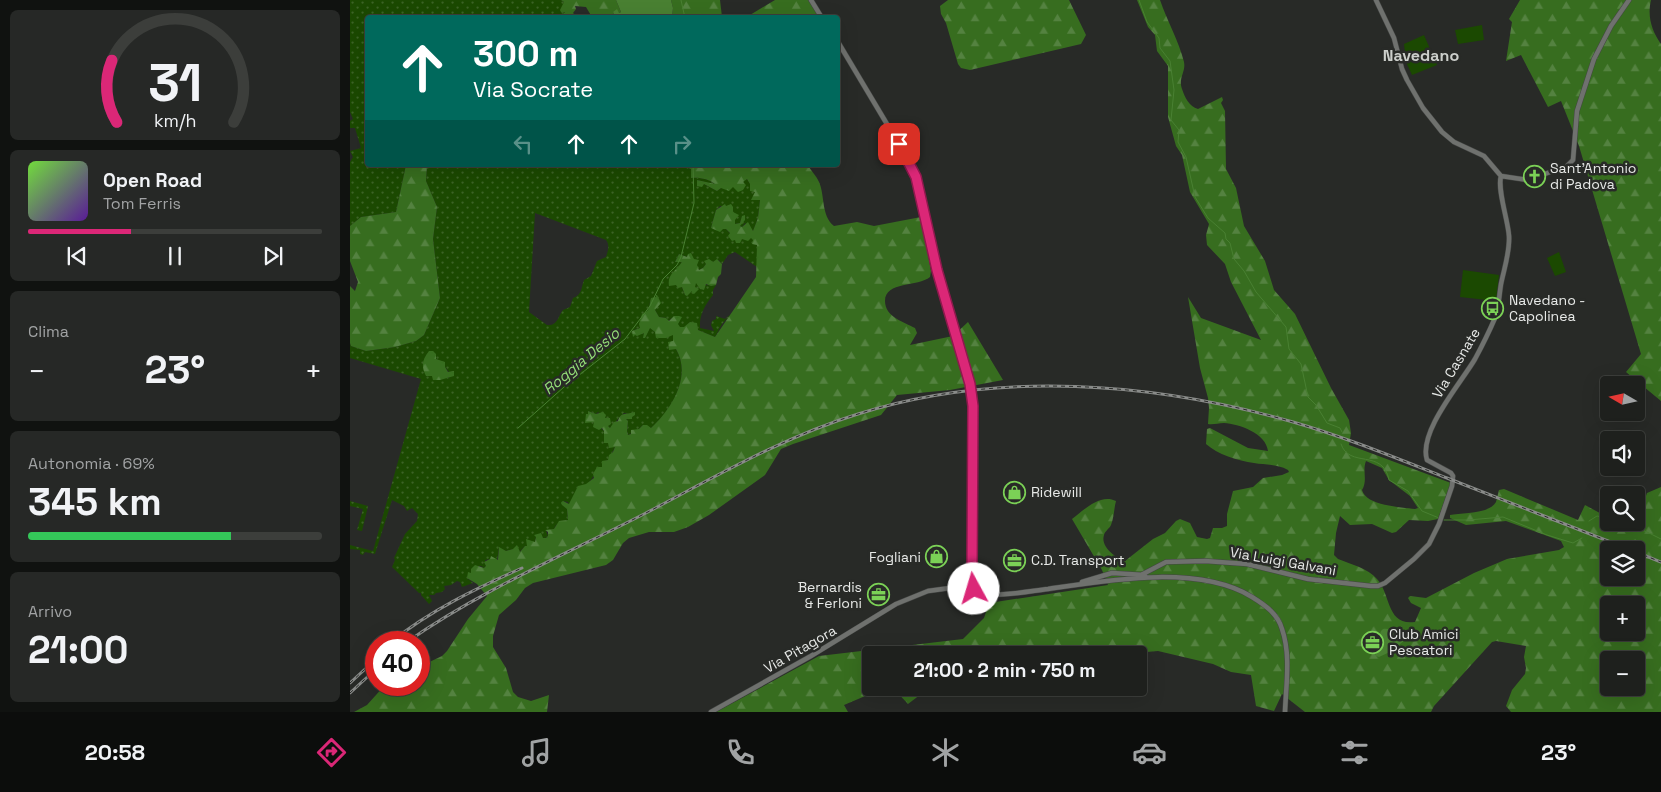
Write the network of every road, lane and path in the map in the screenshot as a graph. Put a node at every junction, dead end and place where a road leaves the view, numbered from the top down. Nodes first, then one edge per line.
1 (810, 0) edge
2 (1376, 0) edge
3 (1630, 0) edge
4 (820, 15) edge
5 (840, 45) edge
6 (1501, 176) junction
7 (1442, 514) joint
8 (972, 572) junction
9 (1117, 573) junction
10 (1108, 574) junction
11 (1143, 574) junction
12 (1156, 577) junction
13 (1117, 580) junction
14 (1110, 581) junction
15 (973, 585) junction
16 (1076, 585) junction
17 (966, 587) junction
18 (972, 592) junction
19 (995, 594) junction
20 (710, 712) edge
21 (1285, 712) edge

1 - 4 street
2 - 6 street
3 - 6 street
5 - 8 street, bridge
6 - 7 street, Via Casnate
7 - 11 street, Via Luigi Galvani
8 - 15 street
8 - 17 street
9 - 10 street
9 - 11 street
9 - 13 street
10 - 14 street
10 - 16 street
11 - 12 street
12 - 13 street
12 - 21 street
13 - 14 street
14 - 16 street
15 - 17 street, Via Pitagora
15 - 18 street
15 - 19 street
16 - 19 street
17 - 18 street
17 - 20 street, Via Pitagora
18 - 19 street

